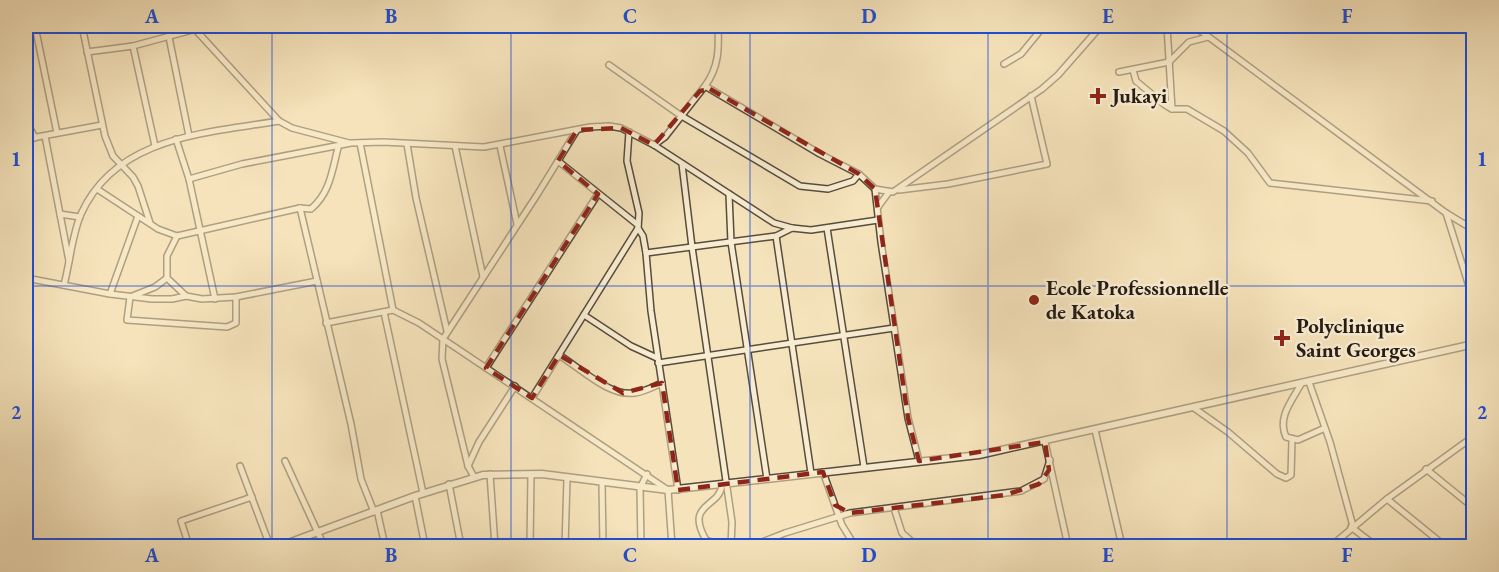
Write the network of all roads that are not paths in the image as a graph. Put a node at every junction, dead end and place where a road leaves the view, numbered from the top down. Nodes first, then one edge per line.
1 (35, 26) edge
2 (82, 26) edge
3 (718, 26) edge
4 (1044, 26) edge
5 (1101, 26) edge
6 (1167, 26) edge
7 (1194, 26) edge
8 (194, 27) edge
9 (1210, 37) junction
10 (170, 38) junction
11 (133, 46) junction
12 (87, 52) junction
13 (1170, 62) junction
14 (1004, 64) dead end
15 (609, 65) dead end
16 (1133, 70) junction
17 (1119, 72) dead end
18 (705, 86) junction
19 (1031, 96) junction
20 (1172, 109) junction
21 (680, 115) junction
22 (26, 120) edge
23 (279, 121) junction
24 (102, 125) junction
25 (577, 130) junction
26 (629, 132) junction
27 (57, 133) junction
28 (45, 136) junction
29 (189, 136) junction
30 (35, 138) junction
31 (176, 139) junction
32 (26, 140) edge
33 (351, 143) junction
34 (360, 143) junction
35 (407, 144) junction
36 (654, 145) junction
37 (155, 146) junction
38 (455, 146) junction
39 (500, 146) junction
40 (338, 147) junction
41 (558, 161) junction
42 (119, 164) junction
43 (682, 164) junction
44 (860, 174) junction
45 (189, 179) junction
46 (97, 189) junction
47 (875, 189) junction
48 (898, 190) junction
49 (889, 192) junction
50 (598, 194) junction
51 (729, 194) junction
52 (1432, 201) junction
53 (878, 207) junction
54 (300, 208) junction
55 (1446, 213) junction
56 (60, 214) junction
57 (138, 216) junction
58 (80, 217) junction
59 (878, 220) junction
60 (150, 223) junction
61 (517, 224) junction
62 (638, 226) junction
63 (792, 228) junction
64 (827, 228) junction
65 (200, 230) junction
66 (1473, 230) edge
67 (177, 236) junction
68 (776, 236) junction
69 (731, 242) junction
70 (692, 247) junction
71 (646, 253) junction
72 (70, 265) junction
73 (483, 277) junction
74 (26, 278) edge
75 (167, 278) junction
76 (317, 281) junction
77 (64, 285) junction
78 (110, 294) junction
79 (186, 296) junction
80 (130, 297) junction
81 (236, 297) junction
82 (215, 299) junction
83 (1473, 302) edge
84 (393, 310) junction
85 (384, 312) junction
86 (584, 315) junction
87 (326, 323) junction
88 (894, 328) junction
89 (447, 331) junction
90 (844, 335) junction
91 (442, 339) junction
92 (792, 342) junction
93 (1473, 344) edge
94 (747, 350) junction
95 (559, 356) junction
96 (708, 356) junction
97 (658, 361) junction
98 (486, 368) junction
99 (1309, 382) junction
100 (662, 383) junction
101 (1301, 384) junction
102 (515, 386) junction
103 (532, 398) junction
104 (1194, 408) junction
105 (1325, 428) junction
106 (1095, 430) junction
107 (1473, 436) edge
108 (1292, 440) junction
109 (1045, 442) junction
110 (1050, 460) junction
111 (285, 461) dead end
112 (919, 461) junction
113 (240, 466) dead end
114 (468, 466) junction
115 (864, 467) junction
116 (1426, 469) junction
117 (823, 472) junction
118 (811, 473) junction
119 (490, 474) junction
120 (531, 474) junction
121 (647, 474) junction
122 (474, 477) junction
123 (567, 479) junction
124 (766, 479) junction
125 (602, 483) junction
126 (449, 484) junction
127 (724, 484) junction
128 (640, 488) junction
129 (668, 490) junction
130 (678, 490) junction
131 (423, 493) junction
132 (415, 496) junction
133 (252, 497) junction
134 (1387, 499) junction
135 (835, 505) junction
136 (894, 508) junction
137 (1473, 508) edge
138 (375, 511) junction
139 (850, 513) junction
140 (839, 516) junction
141 (842, 525) junction
142 (1352, 527) junction
143 (320, 533) junction
144 (768, 543) edge
145 (189, 546) edge
146 (270, 546) edge
147 (280, 546) edge
148 (324, 546) edge
149 (385, 546) edge
150 (425, 546) edge
151 (461, 546) edge
152 (495, 546) edge
153 (530, 546) edge
154 (565, 546) edge
155 (603, 546) edge
156 (641, 546) edge
157 (672, 546) edge
158 (722, 546) edge
159 (731, 546) edge
160 (752, 546) edge
161 (855, 546) edge
162 (917, 546) edge
163 (1068, 546) edge
164 (1122, 546) edge
165 (1331, 546) edge
166 (1376, 546) edge
167 (1445, 546) edge

1 - 27 street
2 - 12 street
3 - 18 street
4 - 14 street
5 - 19 street
6 - 13 street
7 - 9 street
8 - 10 street
8 - 23 street
9 - 13 street
9 - 52 street
10 - 11 street
10 - 29 street
11 - 12 street
11 - 37 street
12 - 24 street
13 - 16 street
13 - 20 street
15 - 21 street
16 - 17 street
16 - 20 street
18 - 21 street
18 - 44 street
19 - 48 street
19 - 48 street
20 - 52 street
21 - 36 street
21 - 44 street
22 - 30 street
23 - 29 street
23 - 33 street
24 - 27 street
24 - 42 street
25 - 26 street
25 - 39 street
25 - 41 street
26 - 36 street
26 - 62 street
27 - 28 street
28 - 30 street
28 - 56 street
29 - 31 street
30 - 32 street
31 - 37 street
31 - 45 street
33 - 34 street
33 - 40 street
34 - 35 street
34 - 84 street
35 - 38 street
35 - 89 street
36 - 43 street
37 - 42 street
38 - 39 street
38 - 73 street
39 - 61 street
40 - 45 street
40 - 54 street
41 - 50 street
41 - 61 street
42 - 46 street
42 - 60 street
43 - 51 street
43 - 70 street
44 - 47 street
45 - 65 street
46 - 57 street
46 - 58 street
47 - 49 street
47 - 53 street
48 - 49 street
49 - 53 street
50 - 62 street
50 - 98 street
51 - 63 street
51 - 69 street
52 - 55 street
53 - 59 street
54 - 65 street
54 - 76 street
55 - 66 street
55 - 83 street
56 - 58 street
56 - 72 street
57 - 60 street
57 - 78 street
58 - 72 street
59 - 64 street
59 - 88 street
60 - 67 street
61 - 73 street
62 - 71 street
62 - 86 street
63 - 64 street
63 - 68 street
64 - 90 street
65 - 67 street
65 - 82 street
67 - 75 street
68 - 69 street
68 - 92 street
69 - 70 street
69 - 94 street
70 - 71 street
70 - 96 street
71 - 97 street
72 - 77 street
73 - 89 street
74 - 77 street
75 - 79 street
75 - 80 street
76 - 81 street
76 - 87 street
77 - 78 street
78 - 80 street
79 - 80 street
79 - 82 street
80 - 81 street
81 - 82 street
84 - 85 street
84 - 91 street
85 - 87 street
85 - 131 street
86 - 95 street
86 - 97 street
87 - 138 street
88 - 90 street
88 - 112 street
89 - 91 street
90 - 92 street
90 - 115 street
91 - 98 street
91 - 114 street
92 - 94 street
92 - 118 street
93 - 99 street
94 - 96 street
94 - 124 street
95 - 100 street
95 - 103 street
96 - 97 street
96 - 127 street
97 - 100 street
98 - 102 street
99 - 101 street
99 - 105 street
100 - 130 street
101 - 104 street
101 - 108 street
102 - 103 street
102 - 114 street
103 - 121 street
104 - 106 street
104 - 108 street
105 - 108 street
105 - 142 street
106 - 109 street
106 - 164 street
107 - 116 street
109 - 110 street
109 - 112 street
110 - 136 street
110 - 163 street
111 - 143 street
112 - 115 street
113 - 133 street
114 - 122 street
115 - 117 street
116 - 134 street
116 - 137 street
117 - 118 street
117 - 135 street
118 - 124 street
119 - 120 street
119 - 122 street
119 - 152 street
120 - 123 street
120 - 153 street
121 - 128 street
121 - 129 street
122 - 126 street
123 - 125 street
123 - 154 street
124 - 127 street
125 - 128 street
125 - 155 street
126 - 131 street
126 - 151 street
127 - 130 street
127 - 158 street
127 - 159 street
128 - 129 street
128 - 156 street
129 - 130 street
129 - 157 street
131 - 132 street
132 - 138 street
132 - 150 street
133 - 145 street
133 - 146 street
134 - 142 street
134 - 167 street
135 - 139 street
135 - 140 street
136 - 139 street
136 - 162 street
138 - 143 street
138 - 149 street
139 - 140 street
139 - 141 street
140 - 141 street
140 - 144 street
141 - 161 street
142 - 165 street
142 - 166 street
143 - 147 street
143 - 148 street
144 - 160 street

